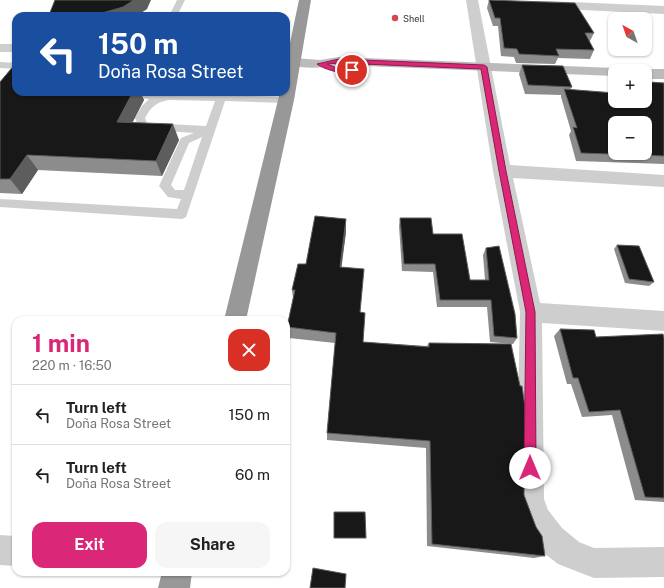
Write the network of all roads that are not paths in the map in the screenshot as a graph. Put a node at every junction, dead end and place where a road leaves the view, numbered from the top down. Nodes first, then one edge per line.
1 (181, 0) edge
2 (305, 0) edge
3 (472, 1) edge
4 (488, 3) edge
5 (536, 5) edge
6 (664, 10) edge
7 (175, 12) edge
8 (0, 48) edge
9 (12, 48) edge
10 (290, 62) edge
11 (0, 65) edge
12 (12, 66) edge
13 (485, 71) junction
14 (608, 72) edge
15 (652, 74) edge
16 (664, 74) edge
17 (608, 81) edge
18 (652, 83) edge
19 (664, 84) edge
20 (142, 96) edge
21 (195, 96) edge
22 (222, 96) edge
23 (235, 96) edge
24 (286, 96) edge
25 (168, 97) junction
26 (286, 100) junction
27 (211, 130) junction
28 (502, 171) junction
29 (664, 180) edge
30 (188, 195) junction
31 (0, 203) edge
32 (531, 312) junction
33 (236, 316) edge
34 (664, 321) edge
35 (0, 550) edge
36 (12, 551) edge
37 (664, 562) edge
38 (176, 576) edge
39 (174, 588) edge

1 - 7 lane
2 - 10 highway
3 - 4 street
3 - 13 street
5 - 6 street
8 - 9 street
10 - 13 street
11 - 12 lane
13 - 14 street
13 - 17 street
13 - 28 street
15 - 16 street
18 - 19 street
20 - 25 lane
21 - 25 lane
22 - 27 lane
23 - 26 lane
24 - 26 highway
25 - 27 lane
26 - 33 highway
27 - 30 lane
27 - 30 lane
28 - 29 street
28 - 32 street
30 - 31 lane
32 - 34 street
32 - 37 street
35 - 36 street
38 - 39 highway

